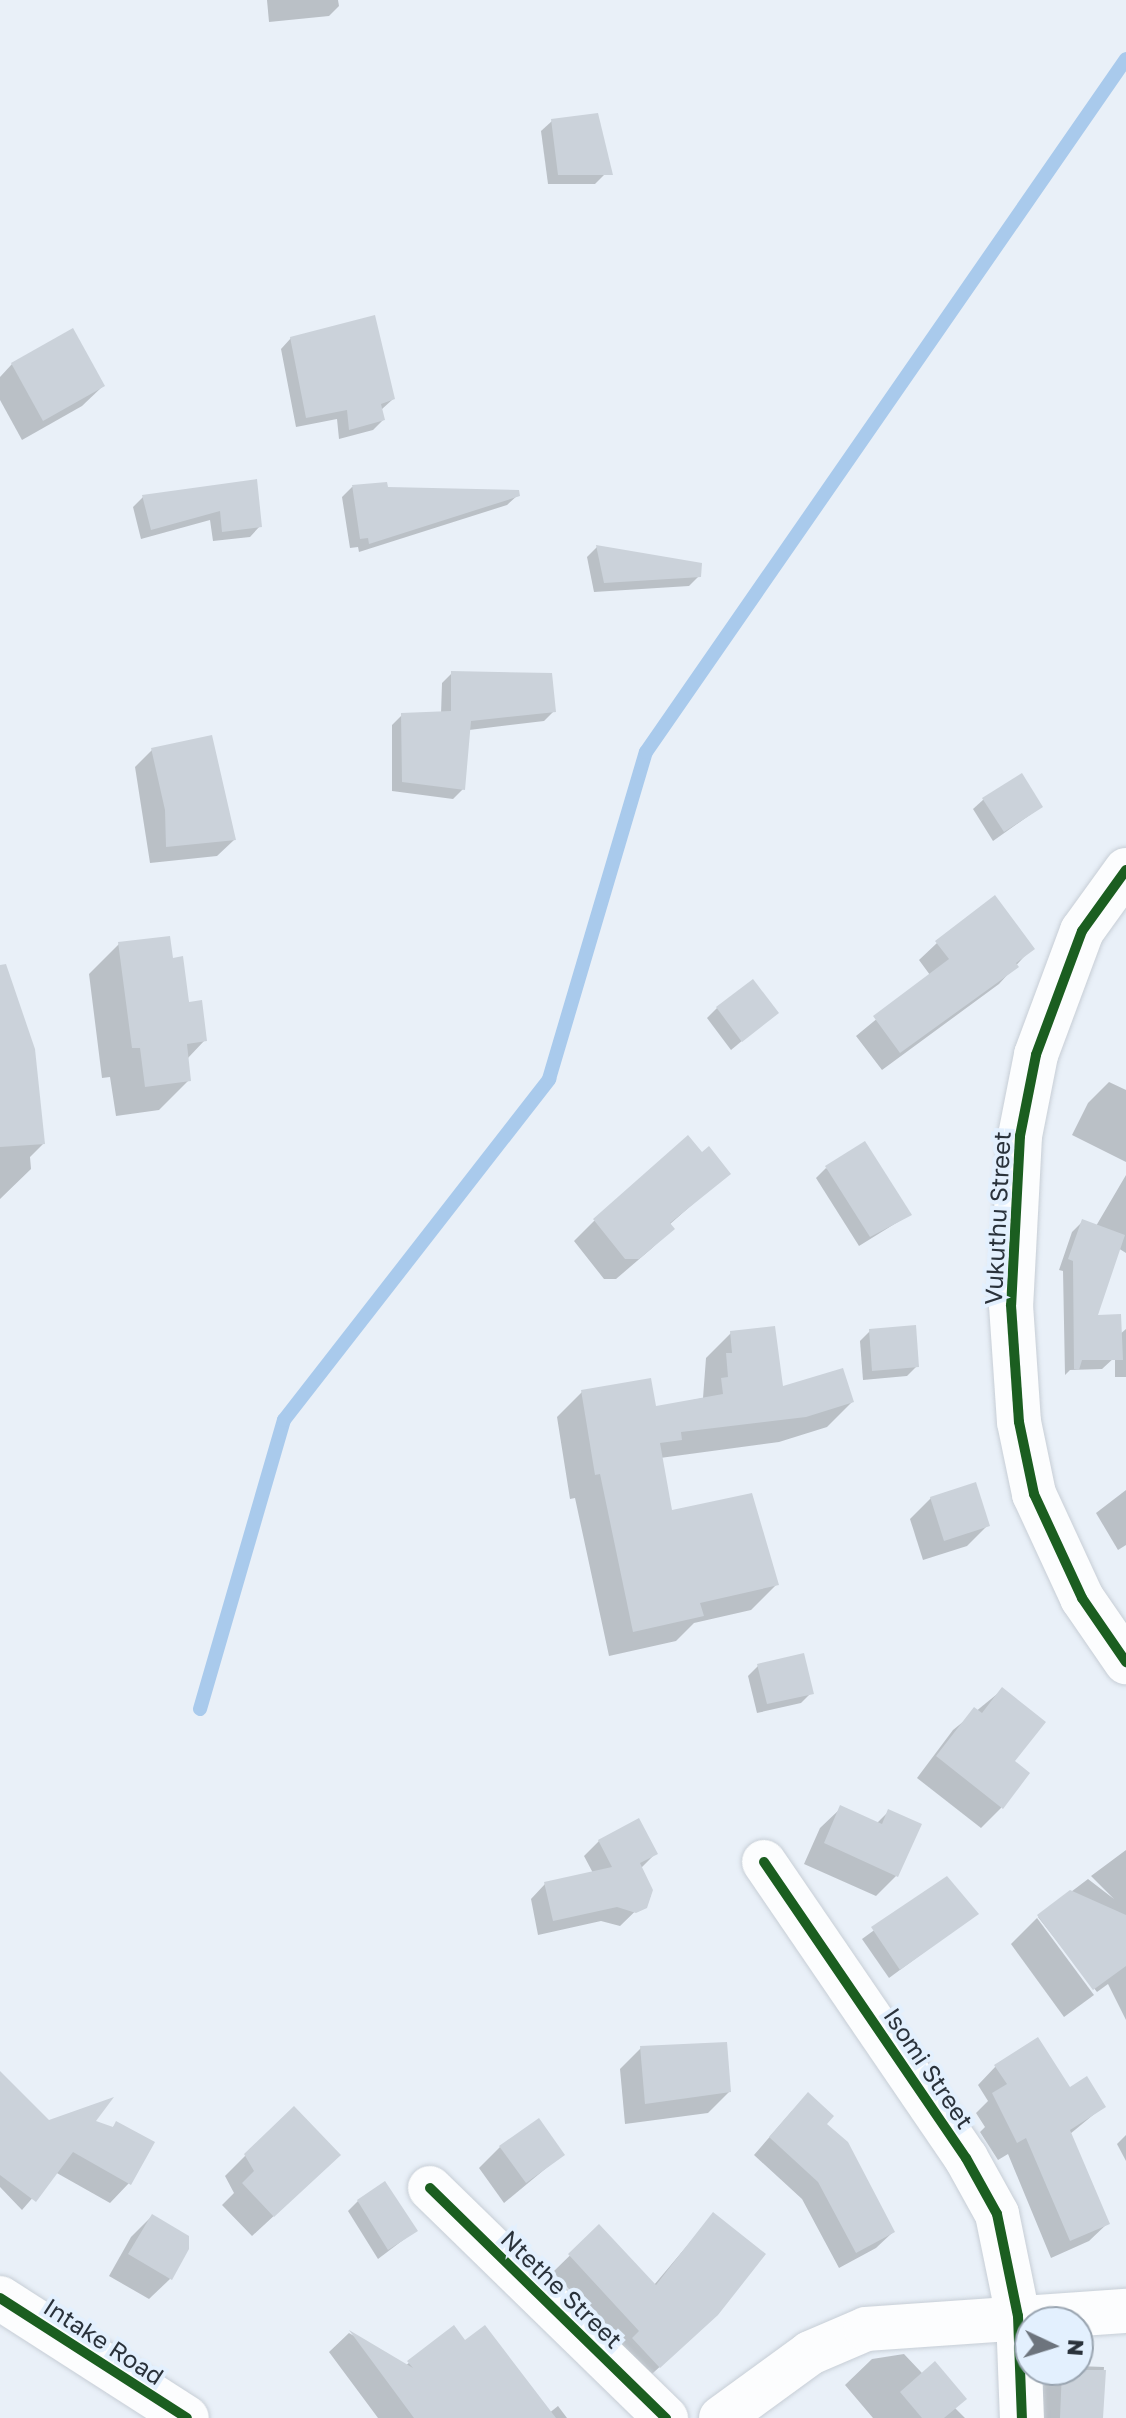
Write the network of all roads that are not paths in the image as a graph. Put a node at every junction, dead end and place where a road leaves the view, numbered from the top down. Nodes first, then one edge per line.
1 (1126, 870) edge
2 (1126, 1662) edge
3 (764, 1862) dead end
4 (430, 2188) dead end
5 (0, 2298) edge
6 (1016, 2306) edge
7 (1126, 2311) edge
8 (1094, 2312) edge
9 (1014, 2316) edge
10 (1021, 2386) edge
11 (187, 2418) edge
12 (666, 2418) edge
13 (721, 2418) edge
14 (1022, 2418) edge

1 - 2 street, Vukuthu Street
3 - 6 street, Isomi Street
4 - 12 street, Ntethe Street
5 - 11 street, Intake Road
7 - 8 street
9 - 13 street
10 - 14 street, Isomi Street

